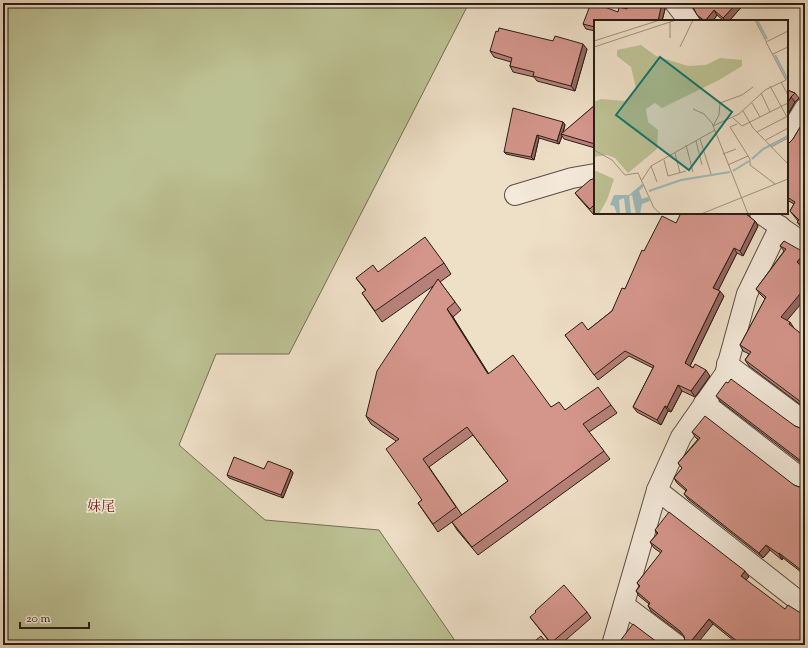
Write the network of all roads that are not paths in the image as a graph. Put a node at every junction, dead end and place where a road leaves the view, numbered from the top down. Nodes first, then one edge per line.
1 (675, 3) edge
2 (688, 20) edge
3 (805, 108) edge
4 (788, 136) edge
5 (594, 174) edge
6 (515, 194) dead end
7 (762, 214) edge
8 (780, 226) junction
9 (805, 244) edge
10 (727, 364) junction
11 (704, 403) junction
12 (805, 422) edge
13 (805, 481) edge
14 (657, 490) junction
15 (624, 604) junction
16 (805, 606) edge
17 (612, 645) edge
18 (677, 645) edge

1 - 2 street
3 - 4 street
5 - 6 street
7 - 8 street
8 - 9 street
8 - 10 street
10 - 11 street
10 - 12 street
11 - 13 street
11 - 14 street
14 - 15 street
14 - 16 street
15 - 17 street
15 - 18 street

